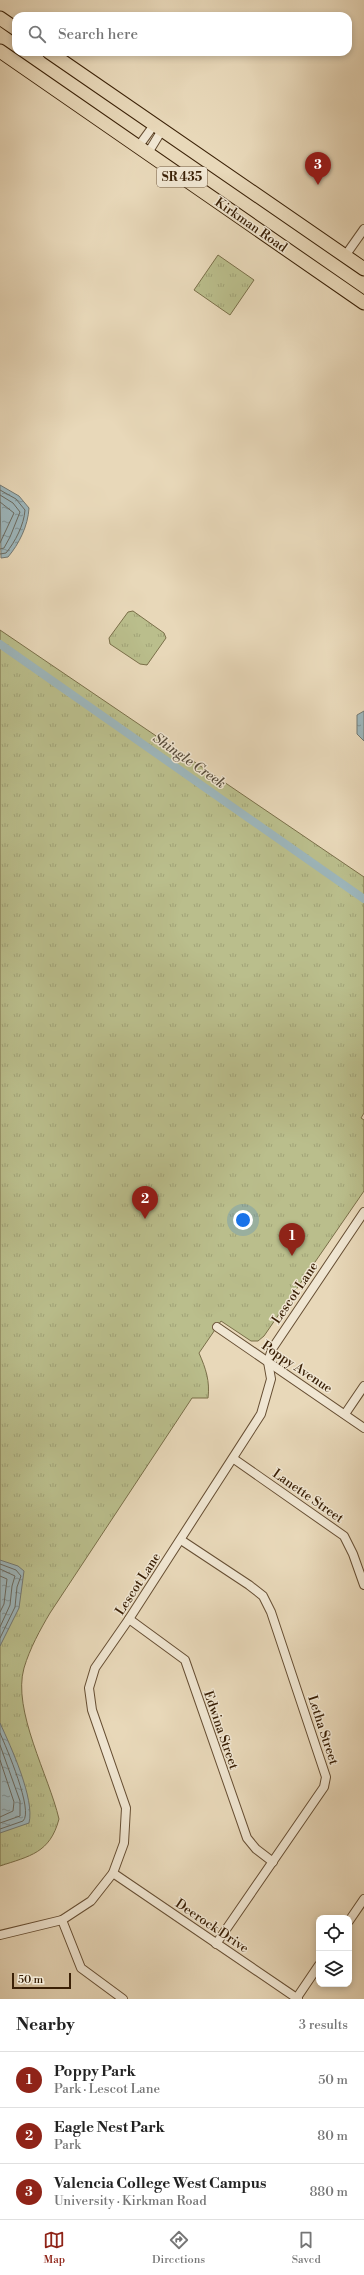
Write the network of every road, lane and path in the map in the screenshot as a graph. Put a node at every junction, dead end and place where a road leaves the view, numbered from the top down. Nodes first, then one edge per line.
1 (0, 18) edge
2 (12, 26) edge
3 (0, 52) edge
4 (55, 56) edge
5 (158, 128) junction
6 (143, 150) junction
7 (364, 229) edge
8 (345, 256) junction
9 (364, 269) edge
10 (364, 303) edge
11 (364, 1212) edge
12 (216, 1327) dead end
13 (268, 1362) junction
14 (364, 1386) edge
15 (345, 1414) junction
16 (364, 1428) edge
17 (234, 1459) junction
18 (181, 1540) junction
19 (364, 1585) edge
20 (129, 1619) junction
21 (273, 1862) junction
22 (113, 1873) junction
23 (364, 1899) edge
24 (352, 1917) edge
25 (62, 1920) junction
26 (0, 1935) edge
27 (216, 1944) junction
28 (316, 1970) edge
29 (123, 1999) edge
30 (297, 1999) edge

1 - 2 main road
3 - 6 main road, Kirkman Road / SR 435
4 - 5 main road, SR 435
5 - 6 street
5 - 6 street
5 - 8 main road, SR 435
6 - 10 main road, Kirkman Road / SR 435
7 - 8 street
8 - 9 main road, SR 435
11 - 13 street, Lescot Lane
12 - 13 street, Poppy Avenue
13 - 15 street, Poppy Avenue
13 - 17 street, Lescot Lane
14 - 15 street
15 - 16 street, Poppy Avenue
17 - 18 street, Lescot Lane
17 - 19 street, Lanette Street
18 - 20 street, Lescot Lane
18 - 21 street, Letha Street
20 - 21 street, Edwina Street
20 - 22 street, Lescot Lane
21 - 27 street, Letha Street
22 - 25 street, Lescot Lane
22 - 27 street, Deerock Drive
23 - 24 street
25 - 26 street, Lescot Lane
25 - 29 street
27 - 30 street, Deerock Drive
28 - 30 street

